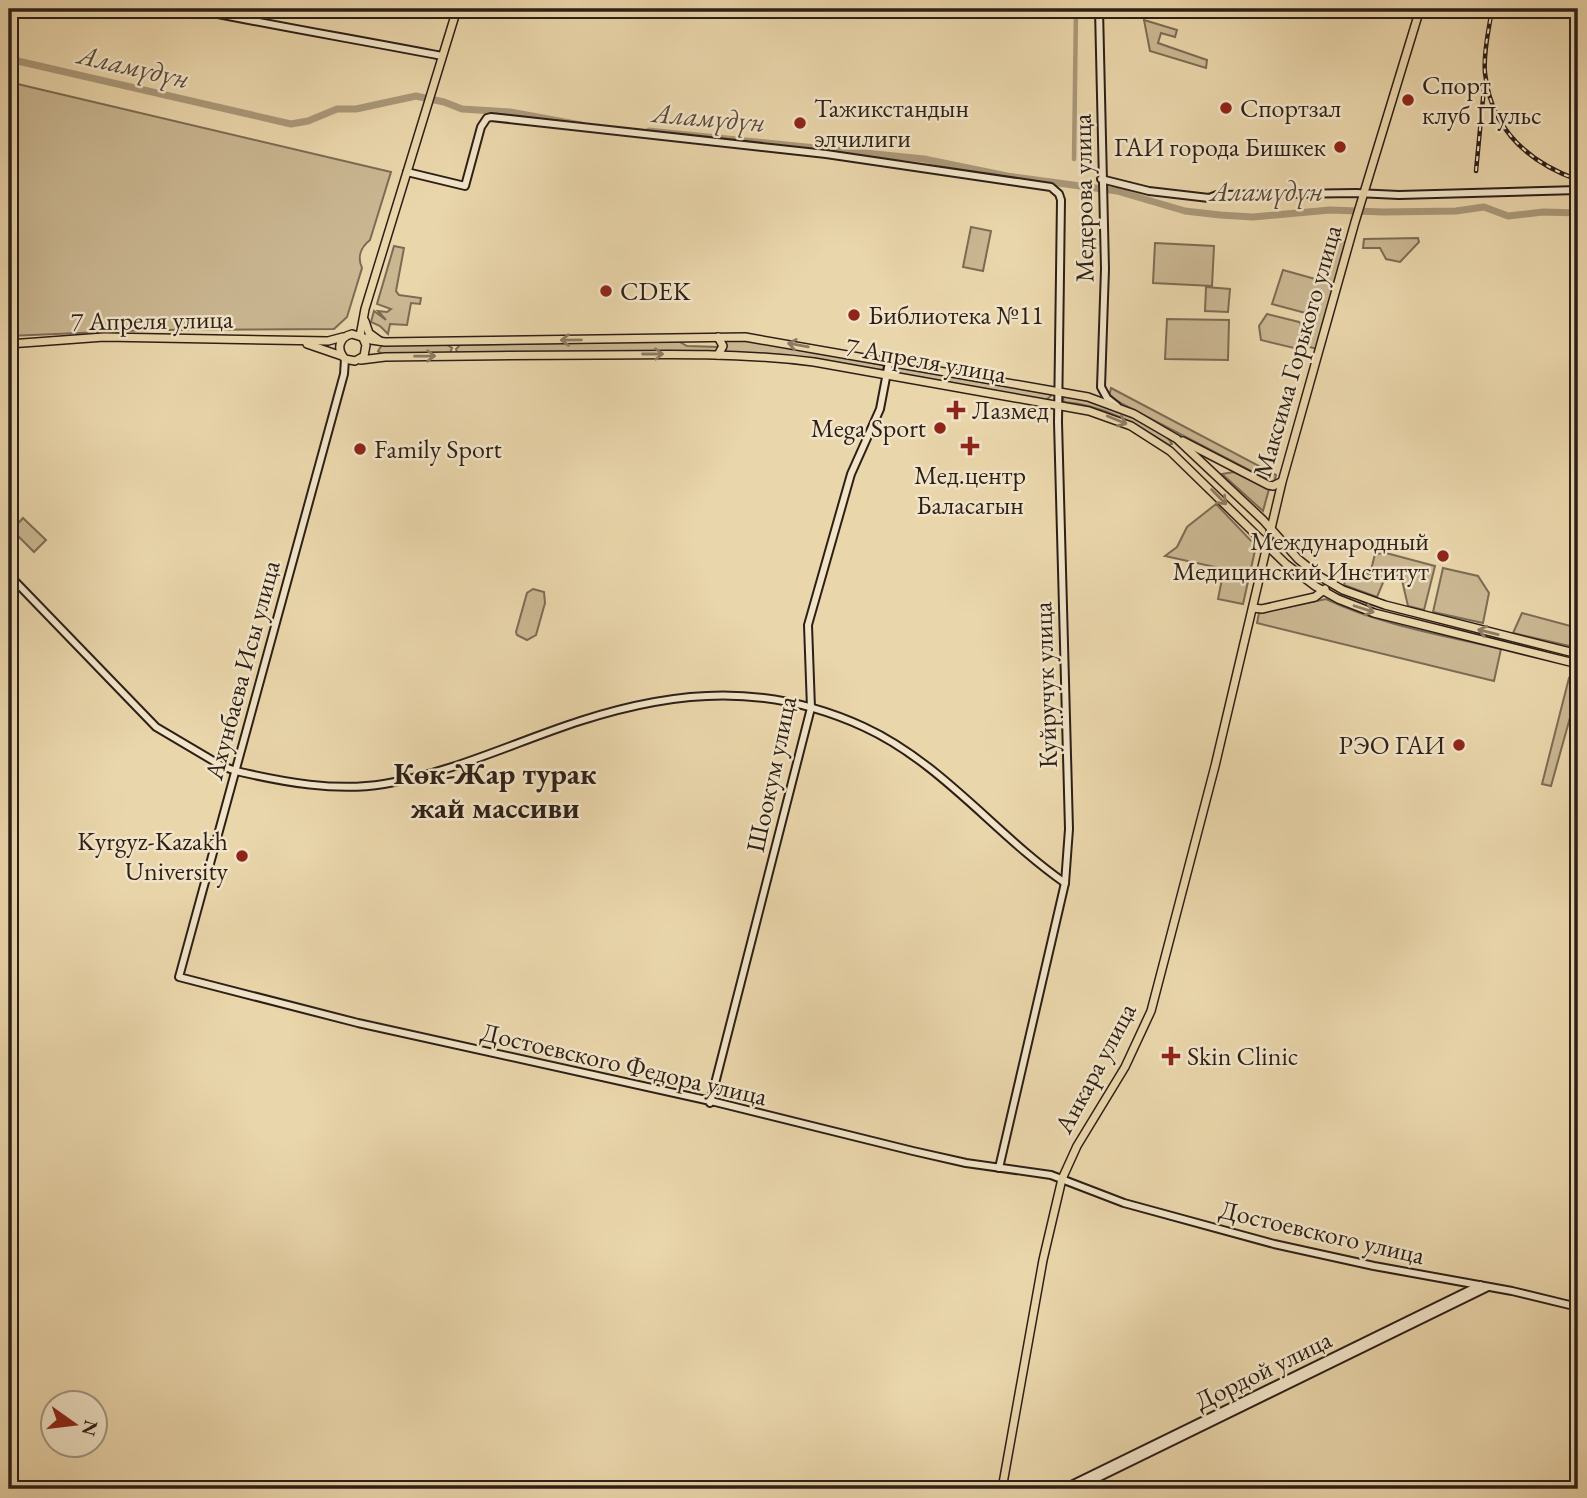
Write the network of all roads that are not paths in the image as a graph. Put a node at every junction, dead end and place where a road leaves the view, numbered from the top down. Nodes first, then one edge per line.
1 (193, 9) edge
2 (457, 9) edge
3 (1099, 9) edge
4 (1420, 9) edge
5 (442, 56) junction
6 (407, 172) junction
7 (1101, 181) junction
8 (1578, 190) edge
9 (1362, 197) junction
10 (365, 309) junction
11 (346, 336) junction
12 (361, 337) junction
13 (718, 337) junction
14 (296, 341) junction
15 (381, 342) junction
16 (454, 342) junction
17 (9, 344) edge
18 (718, 355) junction
19 (454, 356) junction
20 (344, 358) junction
21 (356, 361) junction
22 (889, 362) junction
23 (344, 374) junction
24 (887, 375) junction
25 (1101, 387) junction
26 (1058, 392) junction
27 (1088, 397) junction
28 (1058, 405) junction
29 (1122, 408) junction
30 (1177, 439) junction
31 (1170, 451) junction
32 (1282, 482) junction
33 (1270, 530) junction
34 (1267, 545) junction
35 (9, 575) edge
36 (1330, 583) junction
37 (1324, 592) junction
38 (1253, 608) junction
39 (1511, 638) junction
40 (1509, 646) junction
41 (1578, 654) edge
42 (1578, 664) edge
43 (811, 708) junction
44 (236, 771) junction
45 (1065, 883) junction
46 (179, 977) joint
47 (710, 1103) junction
48 (999, 1168) junction
49 (1062, 1179) junction
50 (1466, 1282) junction
51 (1479, 1289) junction
52 (1468, 1292) junction
53 (1578, 1307) edge
54 (1002, 1489) edge
55 (1063, 1489) edge
56 (1075, 1489) edge

1 - 5 street
2 - 5 main road
3 - 7 street, Медерова улица
4 - 9 main road, Максима Горького улица
5 - 6 main road
6 - 10 main road
6 - 26 street, Куйручук улица
7 - 9 street
7 - 25 street, Медерова улица
8 - 9 street
9 - 32 main road, Максима Горького улица
10 - 11 main road
10 - 12 main road
10 - 15 main road
11 - 12 main road
11 - 14 main road, 7 Апреля улица
11 - 20 main road
12 - 15 main road, 7 Апреля улица
12 - 21 main road
13 -> 16 main road, 7 Апреля улица
13 - 18 main road
22 -> 13 main road, 7 Апреля улица
14 - 17 main road, 7 Апреля улица
14 - 20 main road, 7 Апреля улица
15 - 16 main road, 7 Апреля улица
16 - 19 main road
19 -> 18 main road, 7 Апреля улица
18 - 24 main road, 7 Апреля улица
21 -> 19 main road, 7 Апреля улица
20 - 21 main road
20 - 23 street, Ахунбаева Исы улица
21 - 23 street, Ахунбаева Исы улица
22 - 24 street, Шоокум улица
22 - 26 main road, 7 Апреля улица
23 - 44 street, Ахунбаева Исы улица
24 - 28 main road, 7 Апреля улица
24 - 43 street, Шоокум улица
25 - 27 street
25 - 29 street
26 - 27 main road, 7 Апреля улица
26 - 28 street, Куйручук улица
27 - 29 main road, 7 Апреля улица
28 -> 31 main road, 7 Апреля улица
28 - 45 street, Куйручук улица
29 - 30 main road, 7 Апреля улица
30 - 31 main road
30 - 32 main road
30 - 33 main road, 7 Апреля улица
31 -> 34 main road, 7 Апреля улица
32 - 33 main road, Максима Горького улица
33 - 34 main road, Максима Горького улица
33 - 36 main road, 7 Апреля улица
34 - 37 main road, 7 Апреля улица
34 - 38 main road, Анкара улица
35 - 44 street
36 - 37 main road
39 -> 36 main road, 7 Апреля улица
37 - 38 main road
37 -> 40 main road, 7 Апреля улица
38 - 49 main road, Анкара улица
39 - 40 main road
39 - 41 main road, 7 Апреля улица
40 - 42 main road, 7 Апреля улица
43 - 44 street
43 - 45 street
43 - 47 street, Шоокум улица
44 - 46 street, Ахунбаева Исы улица
45 - 48 street, Куйручук улица
46 - 47 street, Достоевского Федора улица
47 - 48 street, Достоевского Федора улица
48 - 49 street, Достоевского Федора улица
49 - 50 street, Достоевского улица
49 - 54 main road, Анкара улица
50 - 51 street, Достоевского улица
50 - 52 street
51 - 52 street, Дордой улица
51 - 53 street, Достоевского улица
51 - 56 street, Дордой улица
52 - 55 street, Дордой улица

